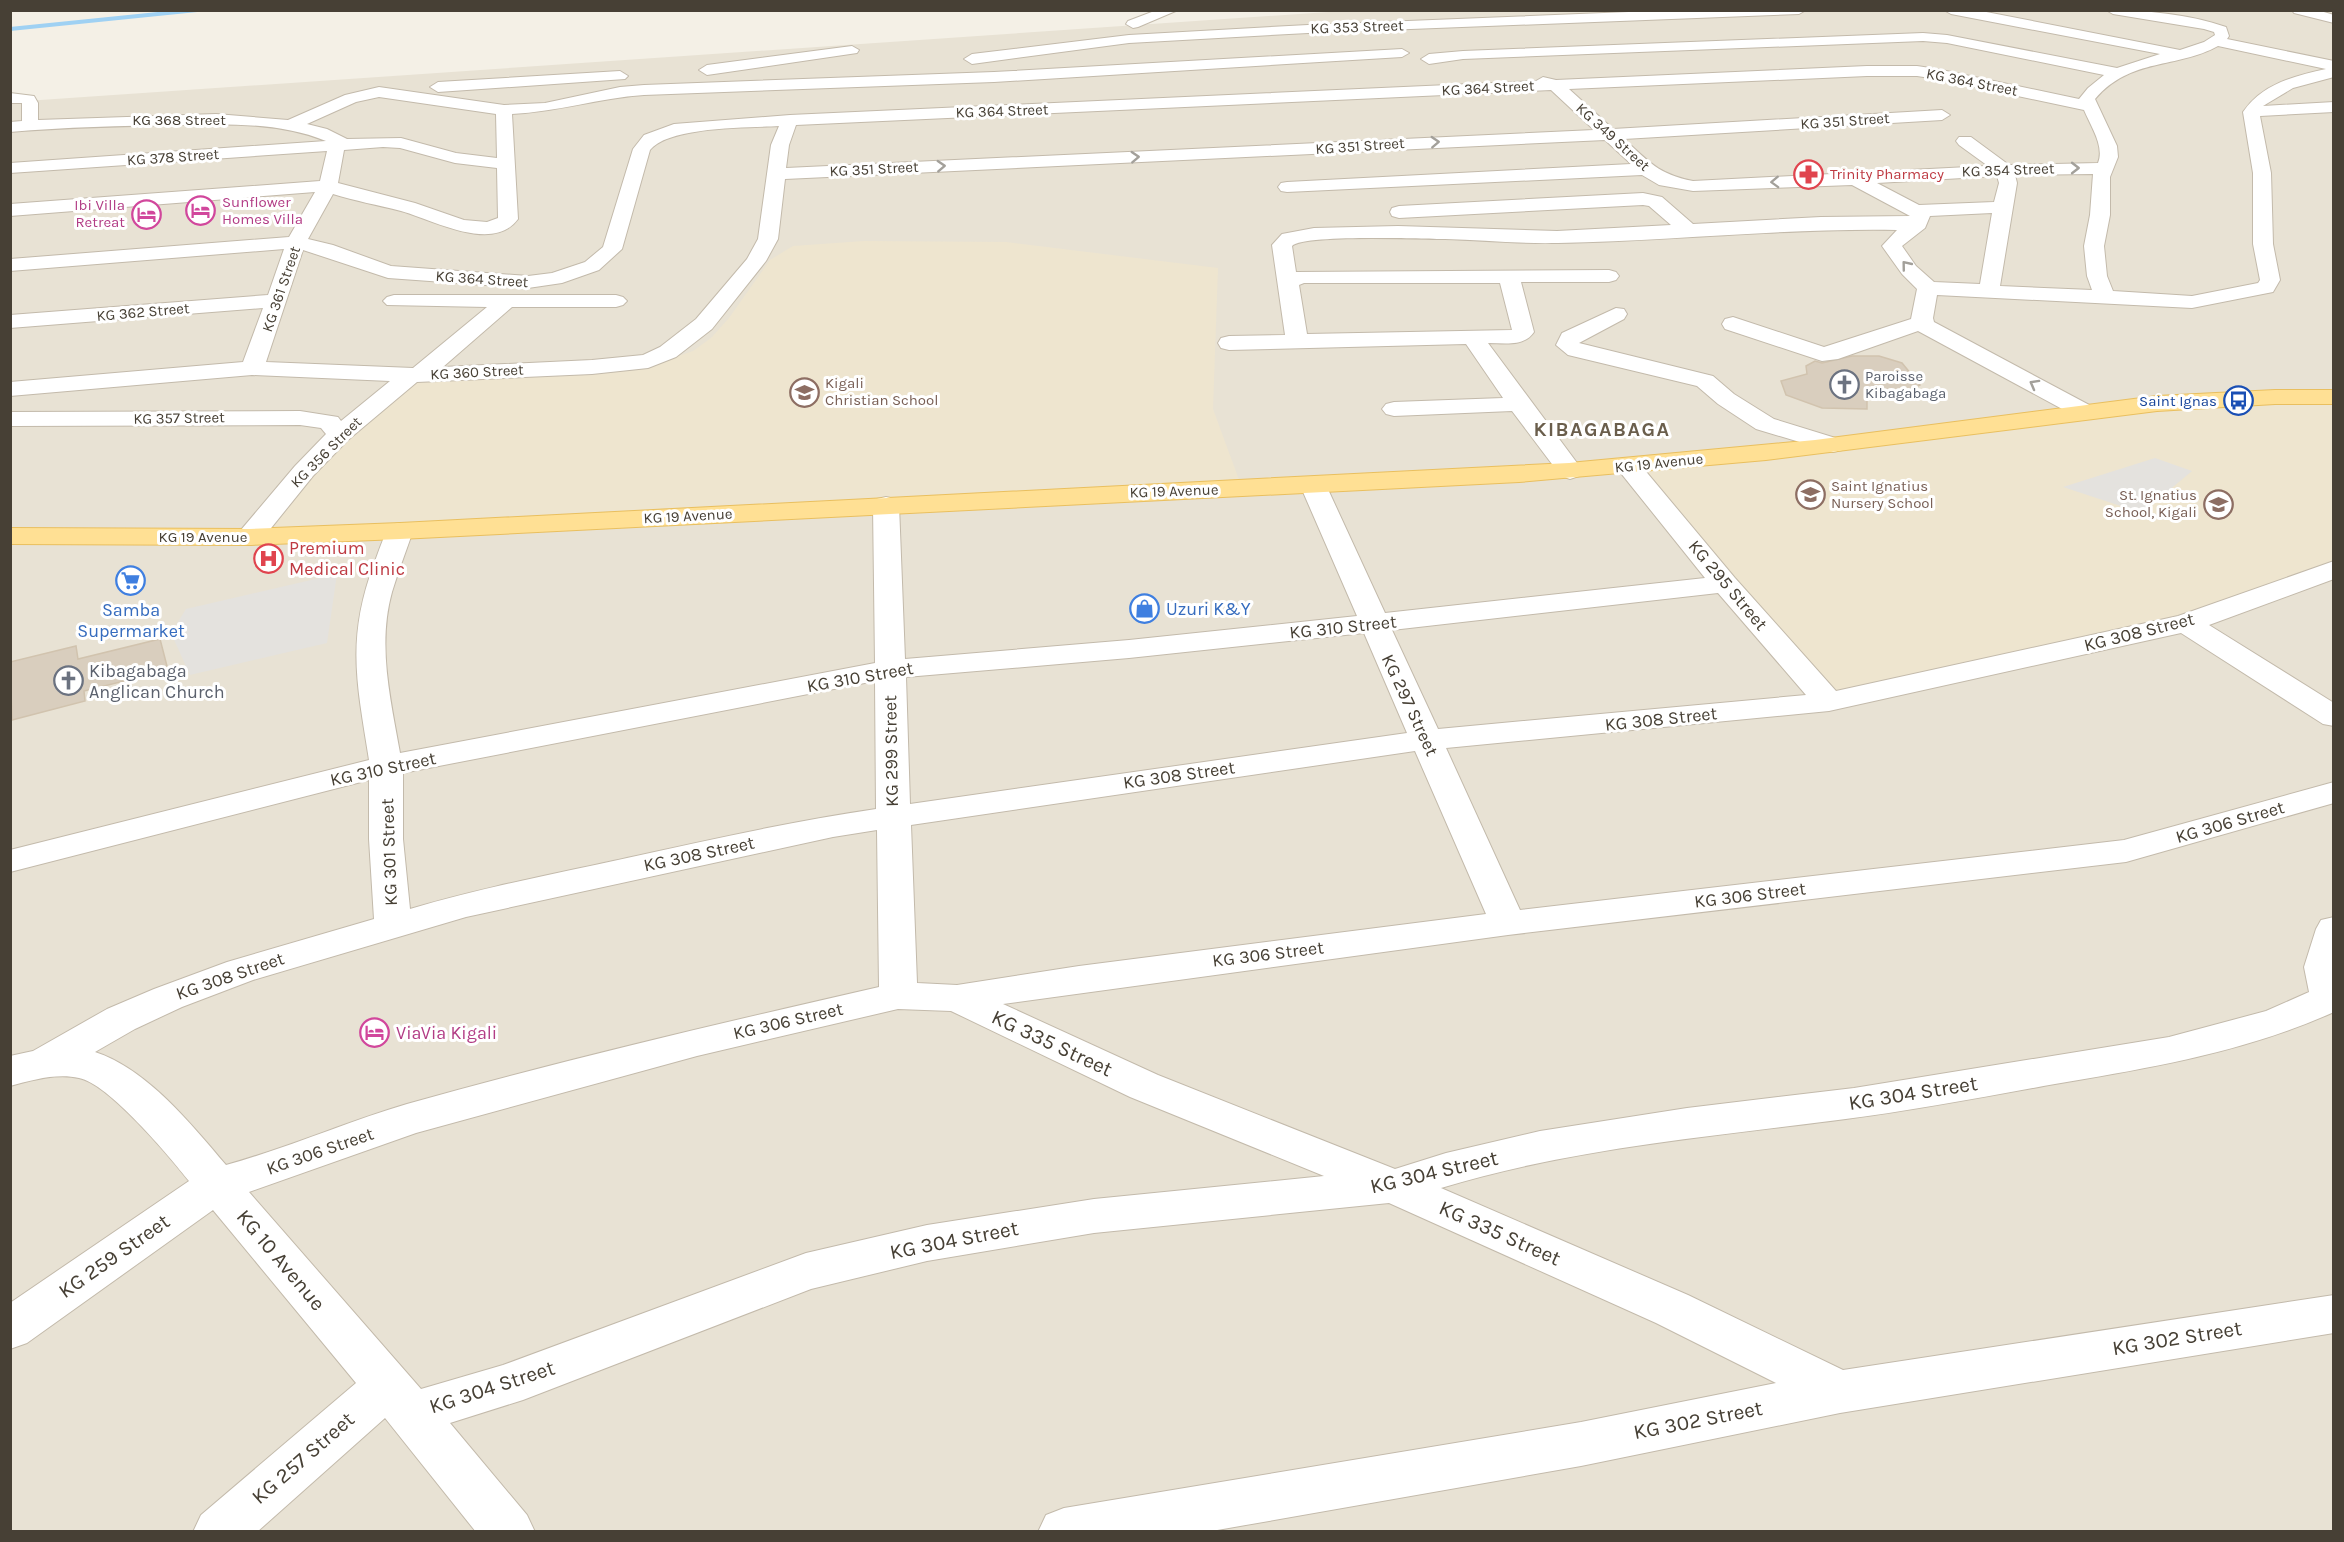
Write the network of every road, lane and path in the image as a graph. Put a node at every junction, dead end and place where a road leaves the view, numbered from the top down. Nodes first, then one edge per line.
1 (1171, 10) edge
2 (1799, 10) edge
3 (1951, 10) edge
4 (2113, 10) edge
5 (2299, 10) edge
6 (1770, 12) edge
7 (1582, 14) edge
8 (1287, 15) dead end
9 (2334, 19) edge
10 (1133, 24) dead end
11 (1308, 29) junction
12 (1815, 40) junction
13 (2218, 42) junction
14 (2324, 49) dead end
15 (852, 50) dead end
16 (1402, 53) junction
17 (2181, 53) junction
18 (1429, 59) junction
19 (2305, 61) junction
20 (953, 62) dead end
21 (2334, 66) edge
22 (692, 71) dead end
23 (1867, 71) junction
24 (2334, 72) edge
25 (2118, 73) junction
26 (652, 74) dead end
27 (994, 77) junction
28 (1555, 85) junction
29 (379, 92) junction
30 (10, 98) edge
31 (2088, 106) junction
32 (2334, 107) edge
33 (504, 110) junction
34 (1028, 110) junction
35 (2251, 112) junction
36 (1941, 115) dead end
37 (790, 120) junction
38 (30, 125) junction
39 (288, 126) junction
40 (10, 127) edge
41 (1608, 133) junction
42 (1193, 136) dead end
43 (1965, 141) dead end
44 (336, 146) junction
45 (1258, 152) junction
46 (1201, 154) junction
47 (505, 164) junction
48 (10, 168) edge
49 (2103, 168) junction
50 (1646, 169) junction
51 (2005, 170) junction
52 (777, 174) junction
53 (1855, 179) junction
54 (328, 186) junction
55 (1287, 187) junction
56 (1299, 202) dead end
57 (2002, 207) junction
58 (10, 210) edge
59 (1383, 213) dead end
60 (1347, 215) dead end
61 (1917, 217) junction
62 (1689, 231) junction
63 (1314, 234) junction
64 (297, 242) junction
65 (10, 265) edge
66 (1609, 276) dead end
67 (1509, 278) junction
68 (1290, 281) junction
69 (535, 282) junction
70 (1928, 288) junction
71 (1989, 291) junction
72 (2105, 298) junction
73 (276, 301) junction
74 (394, 301) dead end
75 (616, 301) dead end
76 (512, 302) junction
77 (1616, 314) dead end
78 (10, 322) edge
79 (1923, 322) junction
80 (1733, 324) dead end
81 (1474, 339) junction
82 (1297, 342) junction
83 (1229, 343) dead end
84 (252, 368) junction
85 (415, 375) junction
86 (10, 388) edge
87 (2334, 397) edge
88 (1519, 404) junction
89 (1394, 409) dead end
90 (2085, 412) junction
91 (10, 419) edge
92 (339, 435) junction
93 (1833, 445) junction
94 (1629, 467) junction
95 (1570, 471) junction
96 (1313, 485) junction
97 (886, 505) junction
98 (400, 531) junction
99 (249, 537) junction
100 (13, 539) edge
101 (2334, 569) edge
102 (1725, 584) junction
103 (2186, 622) junction
104 (1373, 624) junction
105 (889, 669) junction
106 (1828, 702) junction
107 (2334, 717) edge
108 (1427, 740) junction
109 (387, 766) junction
110 (2334, 792) edge
111 (893, 817) junction
112 (10, 861) edge
113 (1508, 923) junction
114 (393, 926) junction
115 (2334, 929) edge
116 (898, 996) junction
117 (957, 998) junction
118 (2332, 1000) edge
119 (28, 1067) edge
120 (217, 1184) junction
121 (1393, 1186) junction
122 (2334, 1314) edge
123 (10, 1329) edge
124 (1840, 1392) junction
125 (399, 1399) junction
126 (219, 1532) edge
127 (509, 1532) edge
128 (1064, 1532) edge

1 - 10 street
2 - 6 street, KG 353 Street
3 - 17 street
4 - 13 street
5 - 9 street
6 - 7 street, KG 353 Street
6 - 12 street
7 - 11 street, KG 353 Street
8 - 11 street
11 - 16 street
11 - 20 street, KG 353 Street
12 - 18 street
12 - 23 street
12 - 25 street
13 - 17 street
13 - 19 street
14 - 19 street
15 - 22 street
16 - 18 street
16 - 27 street
17 - 25 street
18 - 28 street
19 - 21 street
23 - 28 street, KG 364 Street
23 - 31 street, KG 364 Street
24 - 35 street
25 - 31 street
26 - 29 street
27 - 33 street
27 - 34 street
28 - 34 street, KG 364 Street
28 - 41 street, KG 349 Street
29 - 33 street
29 - 39 street
30 - 38 street
31 - 49 street
32 - 35 street
33 - 47 street
34 - 37 street, KG 364 Street
35 - 72 street
36 - 41 street, KG 351 Street
37 - 52 street, KG 360 Street
37 - 69 street, KG 364 Street
38 - 39 street, KG 368 Street
38 - 40 street, KG 368 Street
39 - 44 street, KG 368 Street
45 -> 41 street, KG 351 Street
41 - 50 street, KG 349 Street
42 - 46 street
43 - 51 street
44 - 47 street, KG 378 Street
44 - 48 street, KG 378 Street
44 - 54 street, KG 361 Street
45 - 46 street, KG 351 Street
45 - 55 street
52 -> 46 street, KG 351 Street
47 - 54 street
51 -> 49 street, KG 354 Street
49 - 72 street
53 -> 50 street, KG 349 Street
50 - 55 street
51 - 53 street, KG 354 Street
51 - 57 street
52 - 85 street, KG 360 Street
53 - 61 street
54 - 58 street
54 - 64 street, KG 361 Street
55 - 56 street
57 - 61 street
57 - 71 street
59 - 62 street
60 - 63 street
61 - 62 street
70 -> 61 street
62 - 63 street
63 - 68 street
64 - 65 street, KG 364 Street
64 - 69 street, KG 364 Street
64 - 73 street, KG 361 Street
66 - 67 street
67 - 68 street
67 - 81 street
68 - 82 street
69 - 76 street, KG 356 Street
70 - 71 street
70 - 79 street
71 - 72 street
73 - 78 street, KG 362 Street
73 - 84 street, KG 361 Street
74 - 76 street
75 - 76 street
76 - 85 street, KG 356 Street
77 - 93 street
79 - 80 street
90 -> 79 street
81 - 82 street
81 - 88 street
82 - 83 street
84 - 85 street, KG 360 Street
84 - 86 street, KG 360 Street
85 - 92 street, KG 356 Street
87 - 90 main road, KG 19 Avenue
88 - 89 street
88 - 95 street
90 - 93 main road, KG 19 Avenue
91 - 92 street, KG 357 Street
92 - 99 street, KG 356 Street
93 - 94 main road, KG 19 Avenue
94 - 95 main road, KG 19 Avenue
94 - 102 street, KG 295 Street
95 - 96 main road, KG 19 Avenue
96 - 97 main road, KG 19 Avenue
96 - 104 street, KG 297 Street
97 - 98 main road, KG 19 Avenue
97 - 105 street, KG 299 Street
98 - 99 main road, KG 19 Avenue
98 - 109 street, KG 301 Street
99 - 100 main road, KG 19 Avenue
101 - 103 street, KG 308 Street
102 - 104 street, KG 310 Street
102 - 106 street, KG 295 Street
103 - 106 street, KG 308 Street
103 - 107 street
104 - 105 street, KG 310 Street
104 - 108 street, KG 297 Street
105 - 109 street, KG 310 Street
105 - 111 street, KG 299 Street
106 - 108 street, KG 308 Street
108 - 111 street, KG 308 Street
108 - 113 street, KG 297 Street
109 - 112 street, KG 310 Street
109 - 114 street, KG 301 Street
110 - 113 street, KG 306 Street
111 - 114 street, KG 308 Street
111 - 116 street, KG 299 Street
113 - 117 street, KG 306 Street
114 - 119 street, KG 308 Street
115 - 118 street, KG 304 Street
116 - 117 street, KG 306 Street
116 - 120 street, KG 306 Street
117 - 121 street, KG 335 Street
118 - 121 street, KG 304 Street
119 - 120 street, KG 10 Avenue
120 - 123 street, KG 259 Street
120 - 125 street, KG 10 Avenue
121 - 124 street, KG 335 Street
121 - 125 street, KG 304 Street
122 - 124 street, KG 302 Street
124 - 128 street, KG 302 Street
125 - 126 street, KG 257 Street
125 - 127 street, KG 10 Avenue

